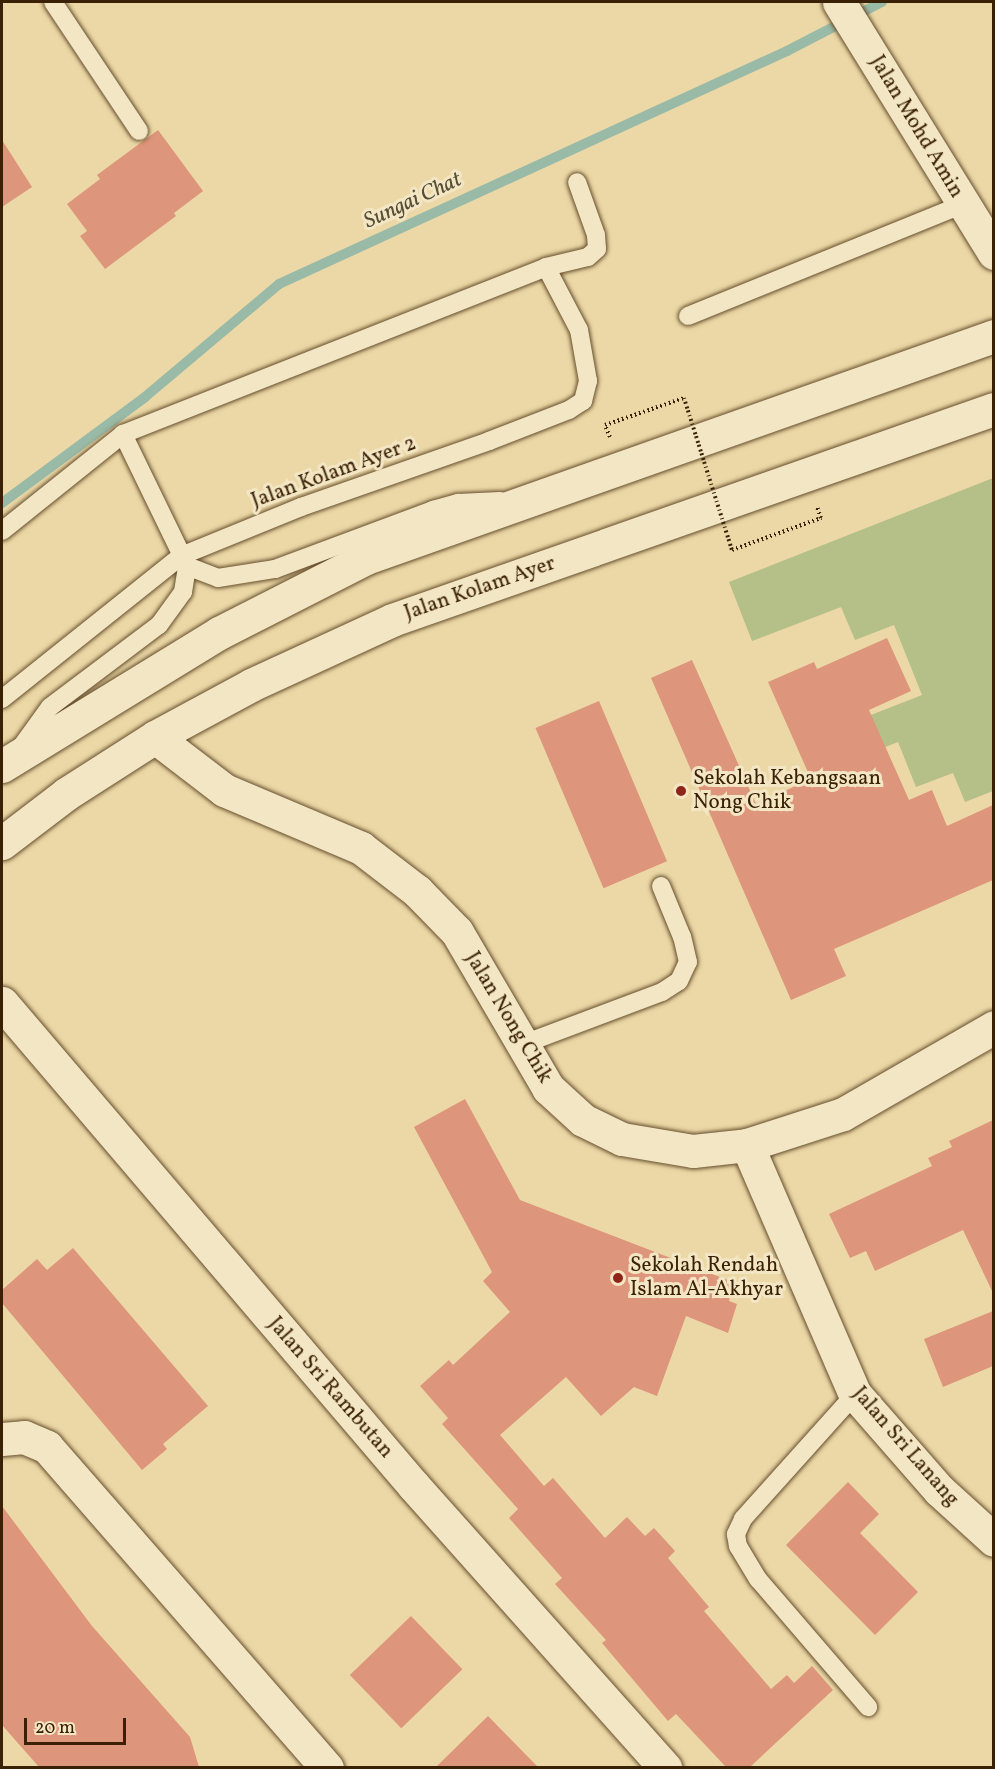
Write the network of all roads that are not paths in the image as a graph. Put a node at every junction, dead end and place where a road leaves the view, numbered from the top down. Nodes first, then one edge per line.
1 (53, 2) edge
2 (839, 2) edge
3 (139, 131) dead end
4 (577, 182) dead end
5 (962, 205) junction
6 (993, 253) edge
7 (546, 267) junction
8 (688, 316) dead end
9 (993, 336) edge
10 (993, 409) edge
11 (123, 434) junction
12 (520, 501) junction
13 (2, 531) edge
14 (184, 561) junction
15 (2, 699) edge
16 (155, 737) junction
17 (8, 761) edge
18 (2, 843) edge
19 (661, 886) dead end
20 (2, 1003) edge
21 (993, 1027) edge
22 (521, 1046) junction
23 (747, 1145) junction
24 (855, 1394) junction
25 (2, 1439) edge
26 (993, 1540) edge
27 (868, 1707) dead end
28 (327, 1767) edge
29 (665, 1767) edge

1 - 3 lane
2 - 5 street, Jalan Mohd Amin
4 - 7 lane
5 - 6 street, Jalan Mohd Amin
5 - 8 lane
7 - 11 lane
7 - 14 lane, Jalan Kolam Ayer 2
9 - 12 street
10 - 16 street, Jalan Kolam Ayer
11 - 13 lane
11 - 14 lane
12 - 14 lane
12 - 17 street
14 - 15 lane, Jalan Kolam Ayer 2
14 - 17 lane
16 - 18 street, Jalan Kolam Ayer
16 - 22 street, Jalan Nong Chik
19 - 22 lane
20 - 29 street, Jalan Sri Rambutan
21 - 23 street, Jalan Nong Chik
22 - 23 street, Jalan Nong Chik
23 - 24 street, Jalan Sri Lanang
24 - 26 street, Jalan Sri Lanang
24 - 27 lane
25 - 28 street

